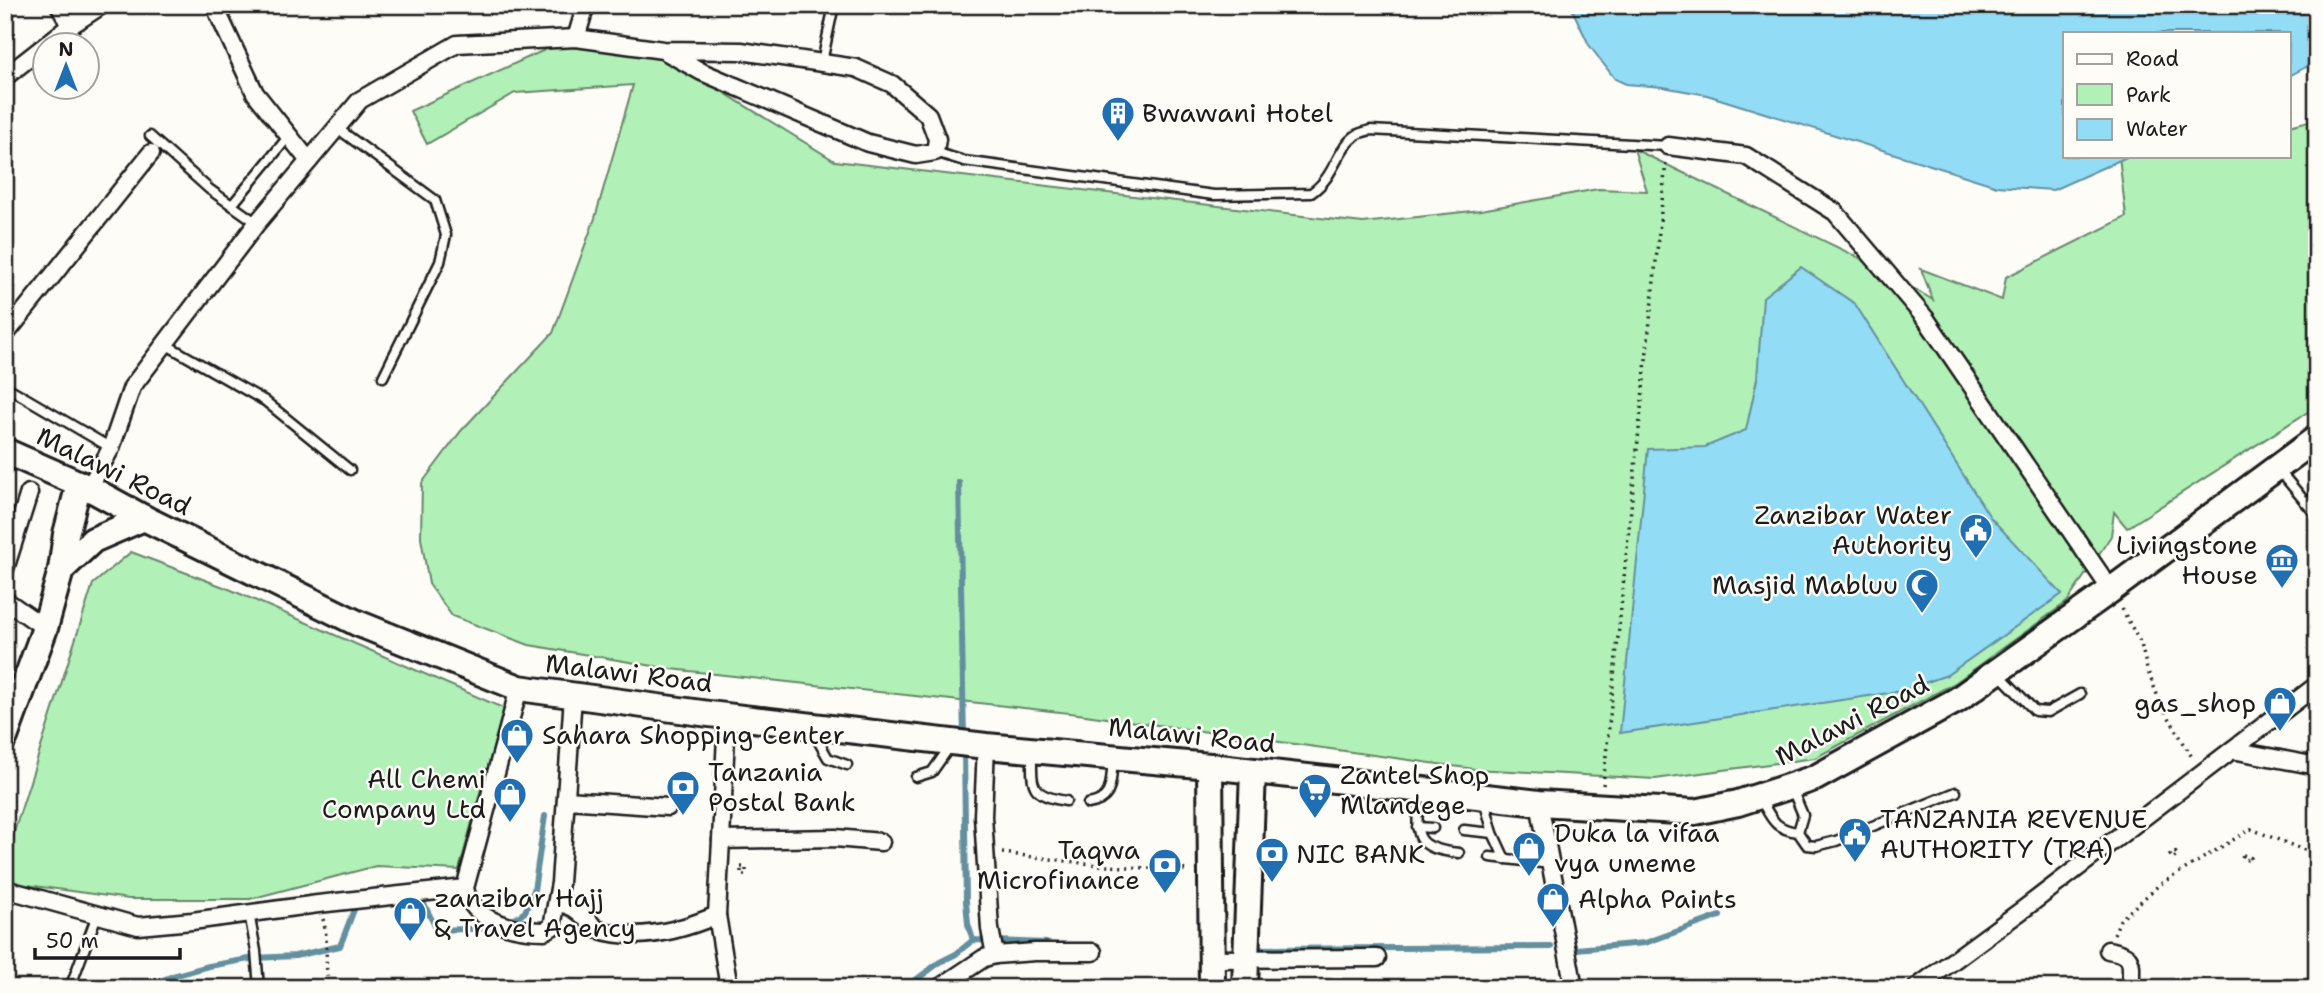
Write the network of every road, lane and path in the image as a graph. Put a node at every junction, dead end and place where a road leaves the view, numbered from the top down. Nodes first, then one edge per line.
1 (59, 5) edge
2 (102, 5) edge
3 (217, 5) edge
4 (586, 5) edge
5 (834, 5) edge
6 (70, 26) junction
7 (576, 38) junction
8 (663, 50) junction
9 (822, 62) junction
10 (5, 77) edge
11 (337, 128) junction
12 (150, 136) dead end
13 (289, 136) junction
14 (1668, 146) junction
15 (935, 152) junction
16 (151, 153) dead end
17 (309, 161) junction
18 (232, 205) junction
19 (257, 223) junction
20 (5, 335) edge
21 (165, 344) junction
22 (383, 377) dead end
23 (5, 390) edge
24 (2317, 438) edge
25 (111, 448) junction
26 (5, 451) edge
27 (2276, 467) junction
28 (350, 470) dead end
29 (84, 486) junction
30 (29, 493) dead end
31 (2317, 496) edge
32 (2305, 502) junction
33 (2317, 516) edge
34 (144, 518) junction
35 (5, 569) edge
36 (61, 570) junction
37 (2111, 590) junction
38 (5, 600) edge
39 (45, 628) junction
40 (1997, 672) junction
41 (2317, 685) edge
42 (519, 688) junction
43 (2080, 694) dead end
44 (573, 696) junction
45 (727, 715) junction
46 (809, 724) junction
47 (5, 737) edge
48 (953, 743) junction
49 (986, 746) junction
50 (2232, 750) junction
51 (1032, 751) junction
52 (1114, 758) junction
53 (847, 765) dead end
54 (1210, 766) junction
55 (2317, 766) edge
56 (1254, 771) junction
57 (2202, 773) junction
58 (916, 777) dead end
59 (1790, 786) junction
60 (1419, 789) junction
61 (1956, 792) dead end
62 (1483, 797) junction
63 (1759, 797) junction
64 (567, 800) junction
65 (1066, 801) dead end
66 (1539, 803) junction
67 (1088, 804) dead end
68 (668, 807) dead end
69 (1601, 807) junction
70 (1417, 827) junction
71 (1433, 828) dead end
72 (1464, 830) dead end
73 (1798, 832) junction
74 (1493, 833) junction
75 (721, 840) junction
76 (881, 842) dead end
77 (986, 853) junction
78 (1459, 853) dead end
79 (2317, 855) edge
80 (1490, 857) dead end
81 (1504, 859) junction
82 (1550, 863) junction
83 (1194, 870) dead end
84 (465, 888) junction
85 (5, 889) edge
86 (557, 902) junction
87 (249, 913) junction
88 (97, 915) junction
89 (717, 915) junction
90 (327, 941) dead end
91 (994, 950) junction
92 (2108, 950) joint
93 (1093, 952) dead end
94 (1246, 958) junction
95 (1377, 958) dead end
96 (1213, 959) junction
97 (865, 982) dead end
98 (70, 988) edge
99 (259, 988) edge
100 (331, 988) edge
101 (729, 988) edge
102 (870, 988) edge
103 (939, 988) edge
104 (1212, 988) edge
105 (1245, 988) edge
106 (1574, 988) edge
107 (1916, 988) edge
108 (2132, 988) edge

1 - 6 street
2 - 6 street
3 - 13 street
4 - 7 street
5 - 9 lane
6 - 10 street
7 - 8 street
7 - 11 street
8 - 9 street
8 - 15 street
9 - 15 street
11 - 17 street
11 - 22 lane
12 - 18 lane
13 - 17 street
13 - 18 lane
14 - 15 lane
14 - 37 street
14 - 69 path
16 - 20 street
17 - 19 street
18 - 19 lane
19 - 21 street
21 - 25 street
21 - 28 lane
23 - 25 lane
24 - 27 main road, Malawi Road
25 - 29 street
26 - 29 main road, Malawi Road
27 - 32 lane
27 - 37 main road, Malawi Road
29 - 34 main road, Malawi Road
29 - 36 main road
30 - 35 street
31 - 32 lane
32 - 33 lane
34 - 36 main road
34 - 42 main road, Malawi Road
36 - 39 main road
37 - 40 main road, Malawi Road
37 - 57 path
38 - 39 street
39 - 47 main road
40 - 43 lane
40 - 59 main road, Malawi Road
41 - 50 street
42 - 44 main road, Malawi Road
42 - 84 street
44 - 45 main road, Malawi Road
44 - 64 street
45 - 46 main road, Malawi Road
45 - 75 street
46 - 48 main road, Malawi Road
46 - 53 lane
48 - 49 main road, Malawi Road
48 - 58 lane
49 - 51 main road, Malawi Road
49 - 77 street
50 - 55 street
50 - 57 street
51 - 52 main road, Malawi Road
51 - 65 lane
52 - 54 main road, Malawi Road
52 - 67 lane
54 - 56 main road, Malawi Road
54 - 96 main road
56 - 60 main road, Malawi Road
56 - 94 main road
57 - 107 street
59 - 63 main road, Malawi Road
59 - 73 lane
60 - 62 main road, Malawi Road
60 - 70 lane
61 - 73 lane
62 - 66 main road, Malawi Road
62 - 74 lane
63 - 69 main road, Malawi Road
63 - 73 lane
64 - 68 street
64 - 86 street
66 - 69 main road, Malawi Road
66 - 82 street
70 - 71 lane
70 - 78 lane
72 - 74 lane
74 - 81 lane
75 - 76 street
75 - 89 street
77 - 83 path
77 - 91 street
79 - 92 path
80 - 81 lane
81 - 82 lane
82 - 106 street
84 - 86 street
84 - 87 street
85 - 88 street
86 - 89 street
87 - 88 street
87 - 99 lane
88 - 98 lane
89 - 101 street
90 - 100 path
91 - 93 street
91 - 103 street
92 - 108 street
94 - 95 street
94 - 96 street
94 - 105 main road
96 - 104 main road
97 - 102 path

